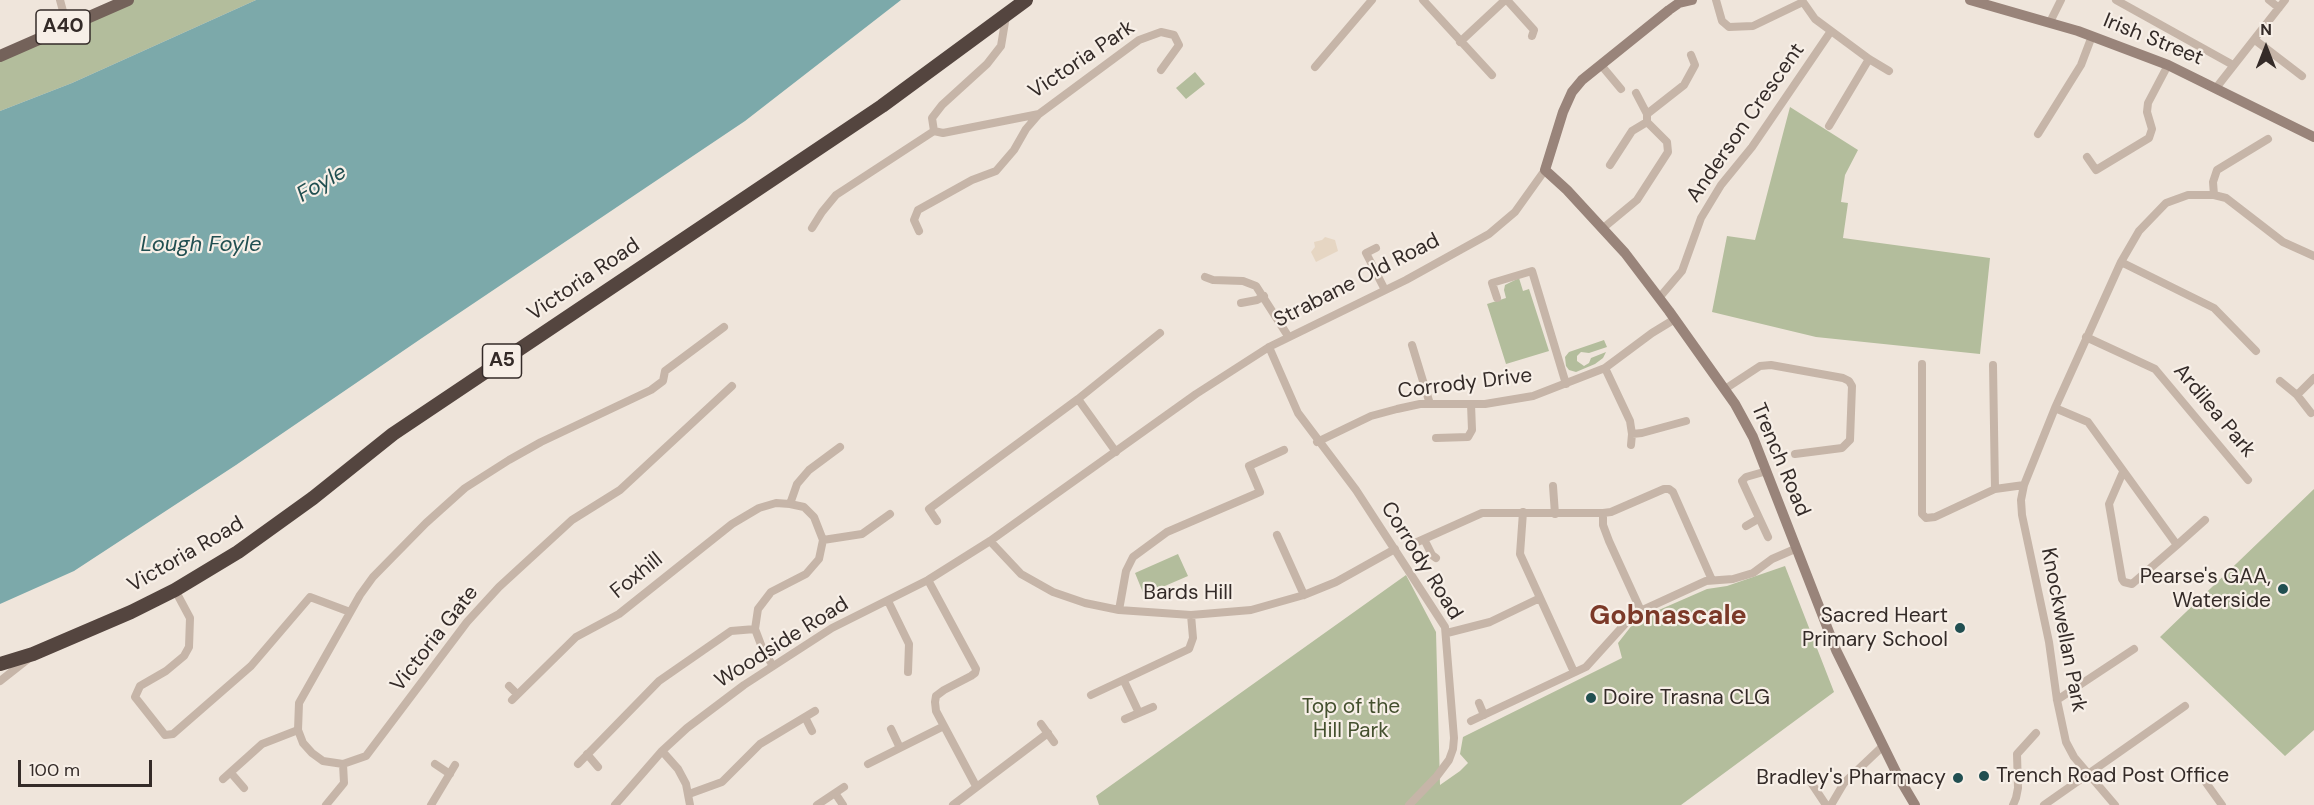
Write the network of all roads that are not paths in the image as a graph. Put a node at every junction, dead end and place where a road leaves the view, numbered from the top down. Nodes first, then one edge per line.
1 (60, 0) edge
2 (128, 0) edge
3 (1026, 0) edge
4 (1372, 0) edge
5 (1423, 0) edge
6 (1506, 0) edge
7 (1692, 0) edge
8 (1716, 0) edge
9 (1970, 0) edge
10 (2061, 0) edge
11 (2116, 0) edge
12 (2269, 0) edge
13 (2285, 0) edge
14 (1678, 2) edge
15 (2279, 8) junction
16 (1006, 15) junction
17 (2050, 22) junction
18 (67, 26) junction
19 (1831, 31) junction
20 (1532, 36) dead end
21 (2092, 36) junction
22 (2255, 40) junction
23 (1460, 42) junction
24 (1691, 55) dead end
25 (0, 56) edge
26 (1869, 59) junction
27 (1601, 65) junction
28 (2168, 65) junction
29 (2233, 65) junction
30 (1315, 67) dead end
31 (1161, 70) dead end
32 (1889, 71) dead end
33 (1492, 75) dead end
34 (2302, 76) dead end
35 (2216, 88) junction
36 (1621, 89) dead end
37 (1636, 93) dead end
38 (1039, 114) junction
39 (1647, 118) junction
40 (1828, 126) dead end
41 (934, 130) junction
42 (2038, 134) dead end
43 (2314, 137) edge
44 (2268, 139) dead end
45 (2087, 157) dead end
46 (1610, 165) dead end
47 (1545, 170) junction
48 (2214, 195) junction
49 (812, 228) dead end
50 (1602, 229) junction
51 (919, 231) dead end
52 (1376, 248) dead end
53 (2314, 256) edge
54 (2121, 262) junction
55 (1205, 277) dead end
56 (1385, 290) junction
57 (1264, 296) junction
58 (1497, 297) dead end
59 (1659, 298) junction
60 (1241, 303) dead end
61 (1675, 319) junction
62 (724, 327) dead end
63 (1160, 333) dead end
64 (1288, 336) junction
65 (2086, 337) junction
66 (1412, 345) dead end
67 (1269, 347) junction
68 (2256, 351) dead end
69 (1922, 364) dead end
70 (1994, 365) dead end
71 (1605, 368) junction
72 (2314, 378) edge
73 (2280, 381) dead end
74 (1566, 384) junction
75 (732, 386) dead end
76 (1725, 389) junction
77 (2297, 395) junction
78 (1078, 399) junction
79 (1430, 404) junction
80 (1471, 404) junction
81 (2055, 408) junction
82 (2311, 413) dead end
83 (1686, 421) dead end
84 (1632, 434) junction
85 (1436, 438) dead end
86 (1317, 442) junction
87 (1631, 445) dead end
88 (840, 447) dead end
89 (1284, 450) dead end
90 (1116, 452) junction
91 (1795, 454) dead end
92 (1767, 471) junction
93 (2123, 472) junction
94 (2248, 480) dead end
95 (2024, 485) junction
96 (1553, 486) dead end
97 (1995, 489) junction
98 (790, 504) junction
99 (1523, 513) junction
100 (1555, 513) junction
101 (1602, 513) junction
102 (890, 514) dead end
103 (1758, 519) junction
104 (938, 520) dead end
105 (2205, 520) dead end
106 (1746, 526) dead end
107 (1277, 535) dead end
108 (1768, 537) dead end
109 (1424, 539) junction
110 (823, 540) junction
111 (990, 541) junction
112 (1415, 543) dead end
113 (2176, 545) junction
114 (1395, 549) junction
115 (1795, 549) junction
116 (1436, 558) dead end
117 (928, 580) junction
118 (1712, 580) junction
119 (175, 590) junction
120 (1304, 595) junction
121 (1540, 597) junction
122 (888, 601) junction
123 (1119, 610) junction
124 (1641, 611) junction
125 (350, 612) junction
126 (1191, 615) junction
127 (755, 629) junction
128 (1447, 633) junction
129 (2134, 650) dead end
130 (33, 654) junction
131 (0, 664) edge
132 (773, 666) junction
133 (908, 672) dead end
134 (1574, 672) junction
135 (0, 681) edge
136 (1124, 681) junction
137 (509, 686) dead end
138 (1091, 695) dead end
139 (2057, 700) junction
140 (1479, 703) dead end
141 (1153, 706) dead end
142 (2185, 706) dead end
143 (815, 711) dead end
144 (1138, 712) junction
145 (1484, 715) junction
146 (805, 717) junction
147 (1125, 719) dead end
148 (1471, 721) dead end
149 (1041, 724) dead end
150 (944, 726) junction
151 (891, 729) dead end
152 (298, 730) junction
153 (813, 731) dead end
154 (1048, 733) junction
155 (2036, 733) dead end
156 (1054, 742) dead end
157 (1883, 746) junction
158 (900, 748) junction
159 (662, 751) junction
160 (587, 754) junction
161 (343, 764) junction
162 (435, 764) dead end
163 (578, 764) dead end
164 (868, 764) dead end
165 (455, 765) dead end
166 (598, 767) dead end
167 (231, 772) junction
168 (450, 774) junction
169 (2088, 774) junction
170 (1806, 775) dead end
171 (223, 779) dead end
172 (2204, 780) dead end
173 (976, 786) junction
174 (844, 787) dead end
175 (244, 788) dead end
176 (835, 793) junction
177 (689, 794) junction
178 (1834, 803) edge
179 (326, 805) edge
180 (431, 805) edge
181 (615, 805) edge
182 (690, 805) edge
183 (818, 805) edge
184 (843, 805) edge
185 (953, 805) edge
186 (1409, 805) edge
187 (1826, 805) edge
188 (1915, 805) edge
189 (2013, 805) edge
190 (2044, 805) edge
191 (2115, 805) edge
192 (2222, 805) edge

1 - 18 street
2 - 18 main road, A40
3 - 16 highway, Victoria Road / A5
4 - 30 street
5 - 23 street
6 - 20 street
6 - 23 street
7 - 14 street
8 - 19 street
9 - 17 street, Irish Street
10 - 17 street
11 - 29 street
12 - 15 street
13 - 15 street
14 - 27 street, Strabane Old Road
15 - 22 street
16 - 41 street
16 - 119 highway, Victoria Road / A5
17 - 21 street, Irish Street
18 - 25 main road, A40
19 - 26 street
19 - 59 street, Anderson Crescent
21 - 28 street, Irish Street
21 - 42 street
22 - 29 street
22 - 34 street
23 - 33 street
24 - 39 street
26 - 32 street
26 - 40 street
27 - 36 street
27 - 47 street, Strabane Old Road
28 - 35 street, Irish Street
28 - 45 street
29 - 35 street
31 - 38 street, Victoria Park
35 - 43 street, Irish Street
37 - 39 street
38 - 41 street, Victoria Park
38 - 51 street
39 - 46 street
39 - 50 street
41 - 49 street
44 - 48 street
47 - 50 street, Trench Road
47 - 56 street, Strabane Old Road
48 - 53 street
48 - 54 street, Knockwellan Park
50 - 59 street, Trench Road
52 - 56 street
54 - 65 street, Knockwellan Park
54 - 68 street
55 - 57 street
56 - 64 street, Strabane Old Road
57 - 60 street
57 - 64 street
58 - 74 street
59 - 61 street, Trench Road
61 - 71 street, Corrody Drive
61 - 76 street, Trench Road
62 - 125 street
63 - 78 street
64 - 67 street, Strabane Old Road
65 - 81 street, Knockwellan Park
65 - 94 street, Ardilea Park
66 - 79 street
67 - 86 street, Corrody Road
67 - 90 street, Strabane Old Road
69 - 97 street
70 - 97 street
71 - 74 street, Corrody Drive
71 - 84 street
72 - 77 street
73 - 77 street
74 - 80 street, Corrody Drive
75 - 161 street, Victoria Gate
76 - 91 street
76 - 92 street, Trench Road
77 - 82 street
78 - 90 street
78 - 104 street
79 - 80 street, Corrody Drive
79 - 86 street, Corrody Drive
80 - 85 street
81 - 93 street
81 - 95 street, Knockwellan Park
83 - 84 street
84 - 87 street
86 - 114 street, Corrody Road
88 - 98 street
89 - 123 street
90 - 111 street, Strabane Old Road
92 - 103 street
92 - 115 street, Trench Road
93 - 113 street
93 - 113 street
95 - 97 street
95 - 139 street, Knockwellan Park
96 - 100 street
98 - 110 street
98 - 137 street, Foxhill
99 - 100 street
99 - 109 street
99 - 121 street
100 - 101 street
101 - 118 street
101 - 124 street
102 - 110 street
103 - 106 street
103 - 108 street
105 - 113 street
107 - 120 street
109 - 112 street
109 - 116 street
110 - 127 street
111 - 117 street, Woodside Road
111 - 123 street, Bards Hill
114 - 120 street, Bards Hill
114 - 128 street, Corrody Road
115 - 118 street
115 - 157 street, Trench Road
117 - 122 street, Woodside Road
117 - 150 street
118 - 124 street
119 - 125 street
119 - 130 highway, Victoria Road / A5
120 - 126 street, Bards Hill
121 - 128 street
121 - 134 street
122 - 132 street, Woodside Road
122 - 133 street
123 - 126 street, Bards Hill
124 - 134 street
125 - 152 street
126 - 136 street
127 - 132 street
127 - 160 street
128 - 186 street, Corrody Road
129 - 139 street
130 - 131 highway, Victoria Road / A5
130 - 135 street
132 - 159 street, Woodside Road
134 - 145 street
136 - 138 street
136 - 144 street
139 - 169 street, Knockwellan Park
140 - 145 street
141 - 144 street
142 - 169 street
143 - 146 street
144 - 147 street
145 - 148 street
146 - 153 street
146 - 177 street
149 - 154 street
150 - 158 street
150 - 173 street
151 - 158 street
152 - 161 street
152 - 167 street
154 - 156 street
154 - 173 street
155 - 189 street
157 - 178 street
157 - 188 street, Trench Road
158 - 164 street
159 - 177 street
159 - 181 street, Woodside Road
160 - 163 street
160 - 166 street
161 - 179 street
162 - 168 street
165 - 168 street
167 - 171 street
167 - 175 street
168 - 180 street
169 - 190 street
169 - 191 street, Knockwellan Park
170 - 187 street
172 - 192 street
173 - 185 street
174 - 176 street
176 - 183 street
176 - 184 street
177 - 182 street

